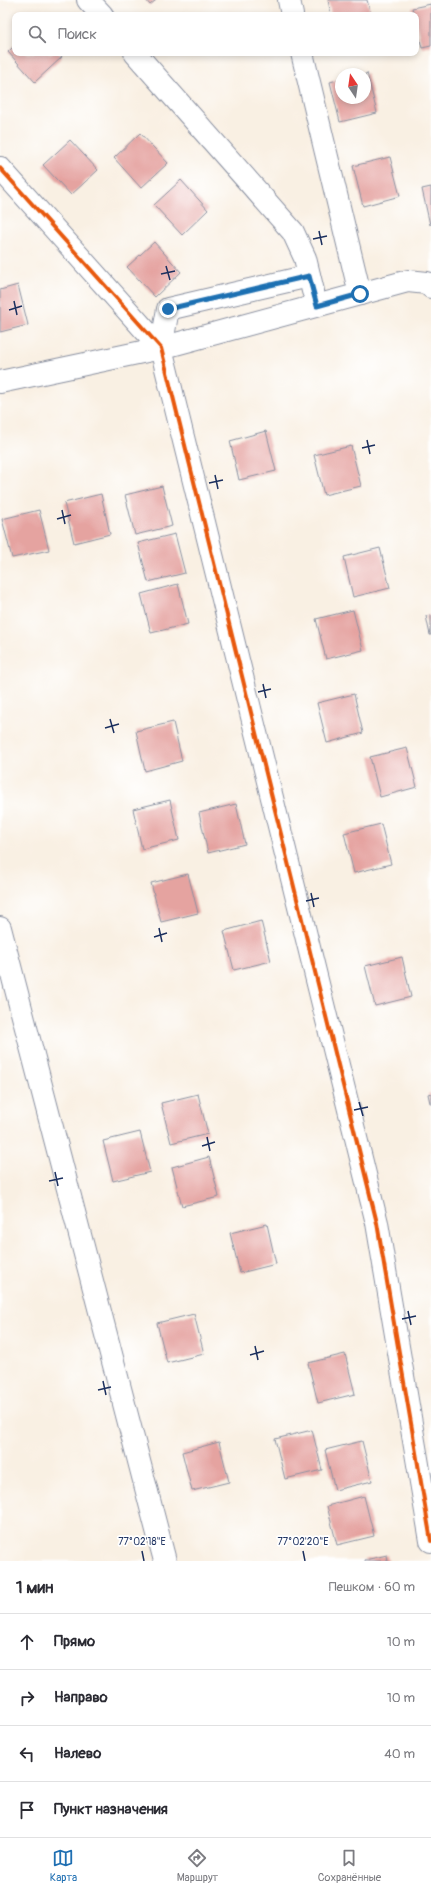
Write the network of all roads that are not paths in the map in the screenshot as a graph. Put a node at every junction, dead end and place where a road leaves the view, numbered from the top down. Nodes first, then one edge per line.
1 (88, 0) edge
2 (289, 0) edge
3 (99, 12) edge
4 (291, 12) edge
5 (138, 56) edge
6 (303, 56) edge
7 (0, 168) edge
8 (309, 276) junction
9 (429, 285) edge
10 (360, 294) junction
11 (317, 306) junction
12 (161, 348) junction
13 (0, 382) edge
14 (0, 928) edge
15 (431, 1541) edge
16 (165, 1561) edge

1 - 3 street
2 - 4 street
5 - 8 street
6 - 10 street
7 - 12 street
8 - 11 street
8 - 12 street
9 - 10 street
10 - 11 street
11 - 12 street
12 - 13 street
12 - 15 street
14 - 16 street

